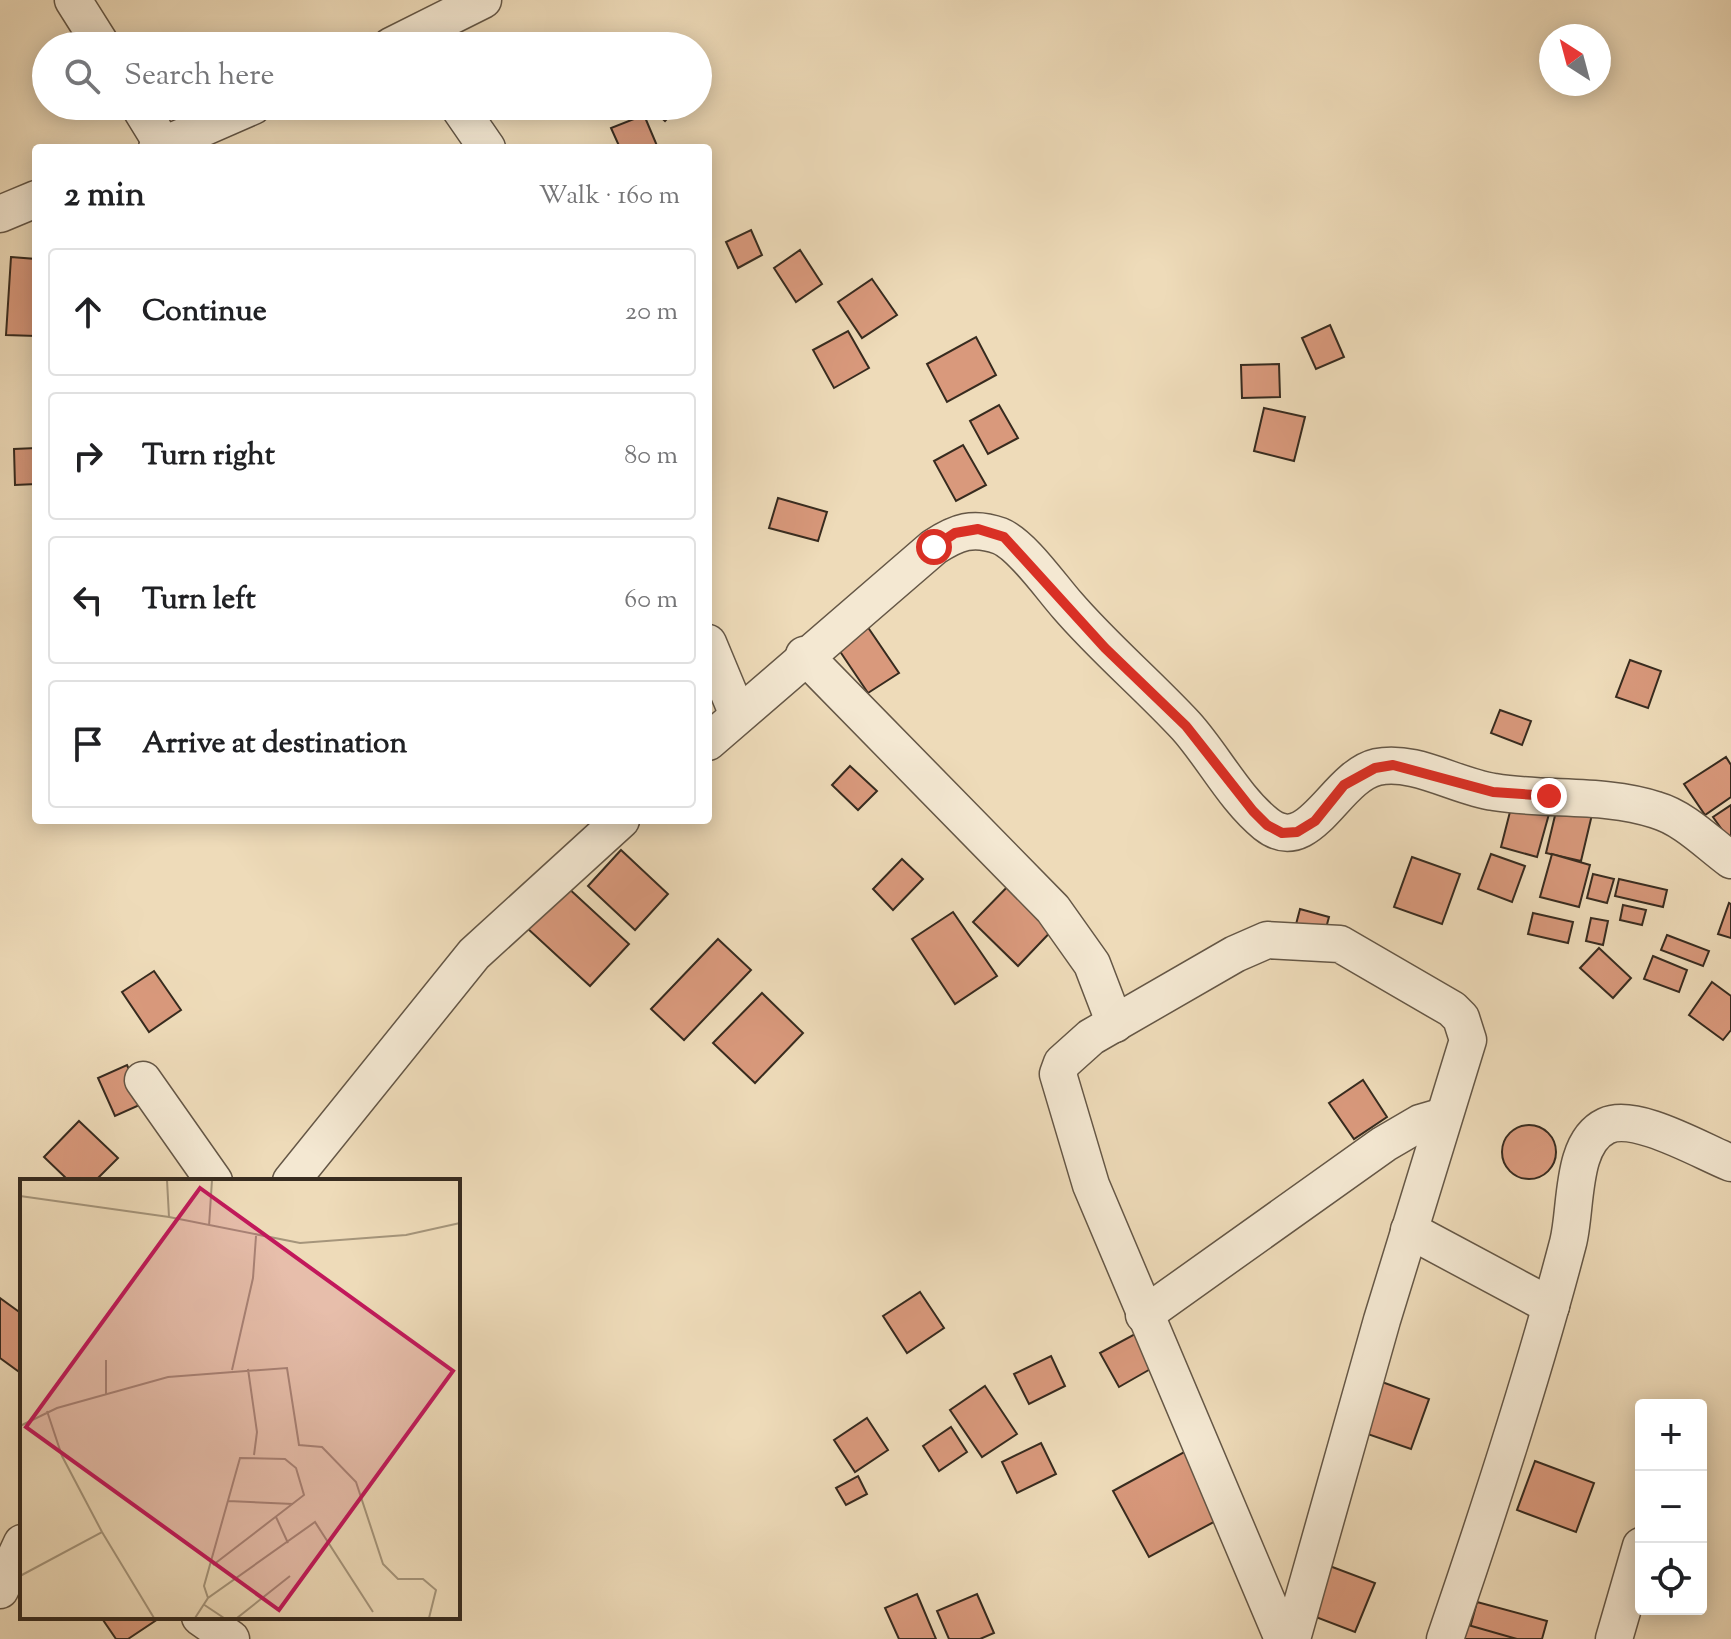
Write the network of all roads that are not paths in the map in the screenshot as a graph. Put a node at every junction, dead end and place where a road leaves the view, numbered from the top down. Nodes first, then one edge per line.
1 (73, 0) edge
2 (483, 0) edge
3 (93, 32) edge
4 (425, 32) edge
5 (146, 120) edge
6 (221, 120) edge
7 (468, 120) edge
8 (158, 144) edge
9 (167, 144) edge
10 (484, 144) edge
11 (32, 201) edge
12 (0, 214) edge
13 (712, 653) edge
14 (804, 655) junction
15 (738, 715) junction
16 (712, 738) edge
17 (617, 824) edge
18 (1731, 860) edge
19 (1115, 1024) junction
20 (143, 1080) dead end
21 (1444, 1116) junction
22 (1731, 1163) edge
23 (213, 1179) edge
24 (293, 1179) edge
25 (1409, 1230) junction
26 (1551, 1306) junction
27 (1144, 1315) junction
28 (20, 1547) edge
29 (1635, 1567) edge
30 (0, 1590) edge
31 (203, 1619) edge
32 (231, 1639) edge
33 (1283, 1639) edge
34 (1292, 1639) edge
35 (1445, 1639) edge
36 (1614, 1639) edge

1 - 3 street
2 - 4 street
5 - 8 street
6 - 9 street
7 - 10 street
11 - 12 street
13 - 15 street
14 - 15 street
14 - 18 street
14 - 19 street
15 - 16 street
17 - 24 street
19 - 21 street
19 - 27 street
20 - 23 street
21 - 25 street
21 - 27 street
22 - 26 street
25 - 26 street
25 - 34 street
26 - 35 street
27 - 33 street
28 - 30 street
29 - 36 street
31 - 32 street

